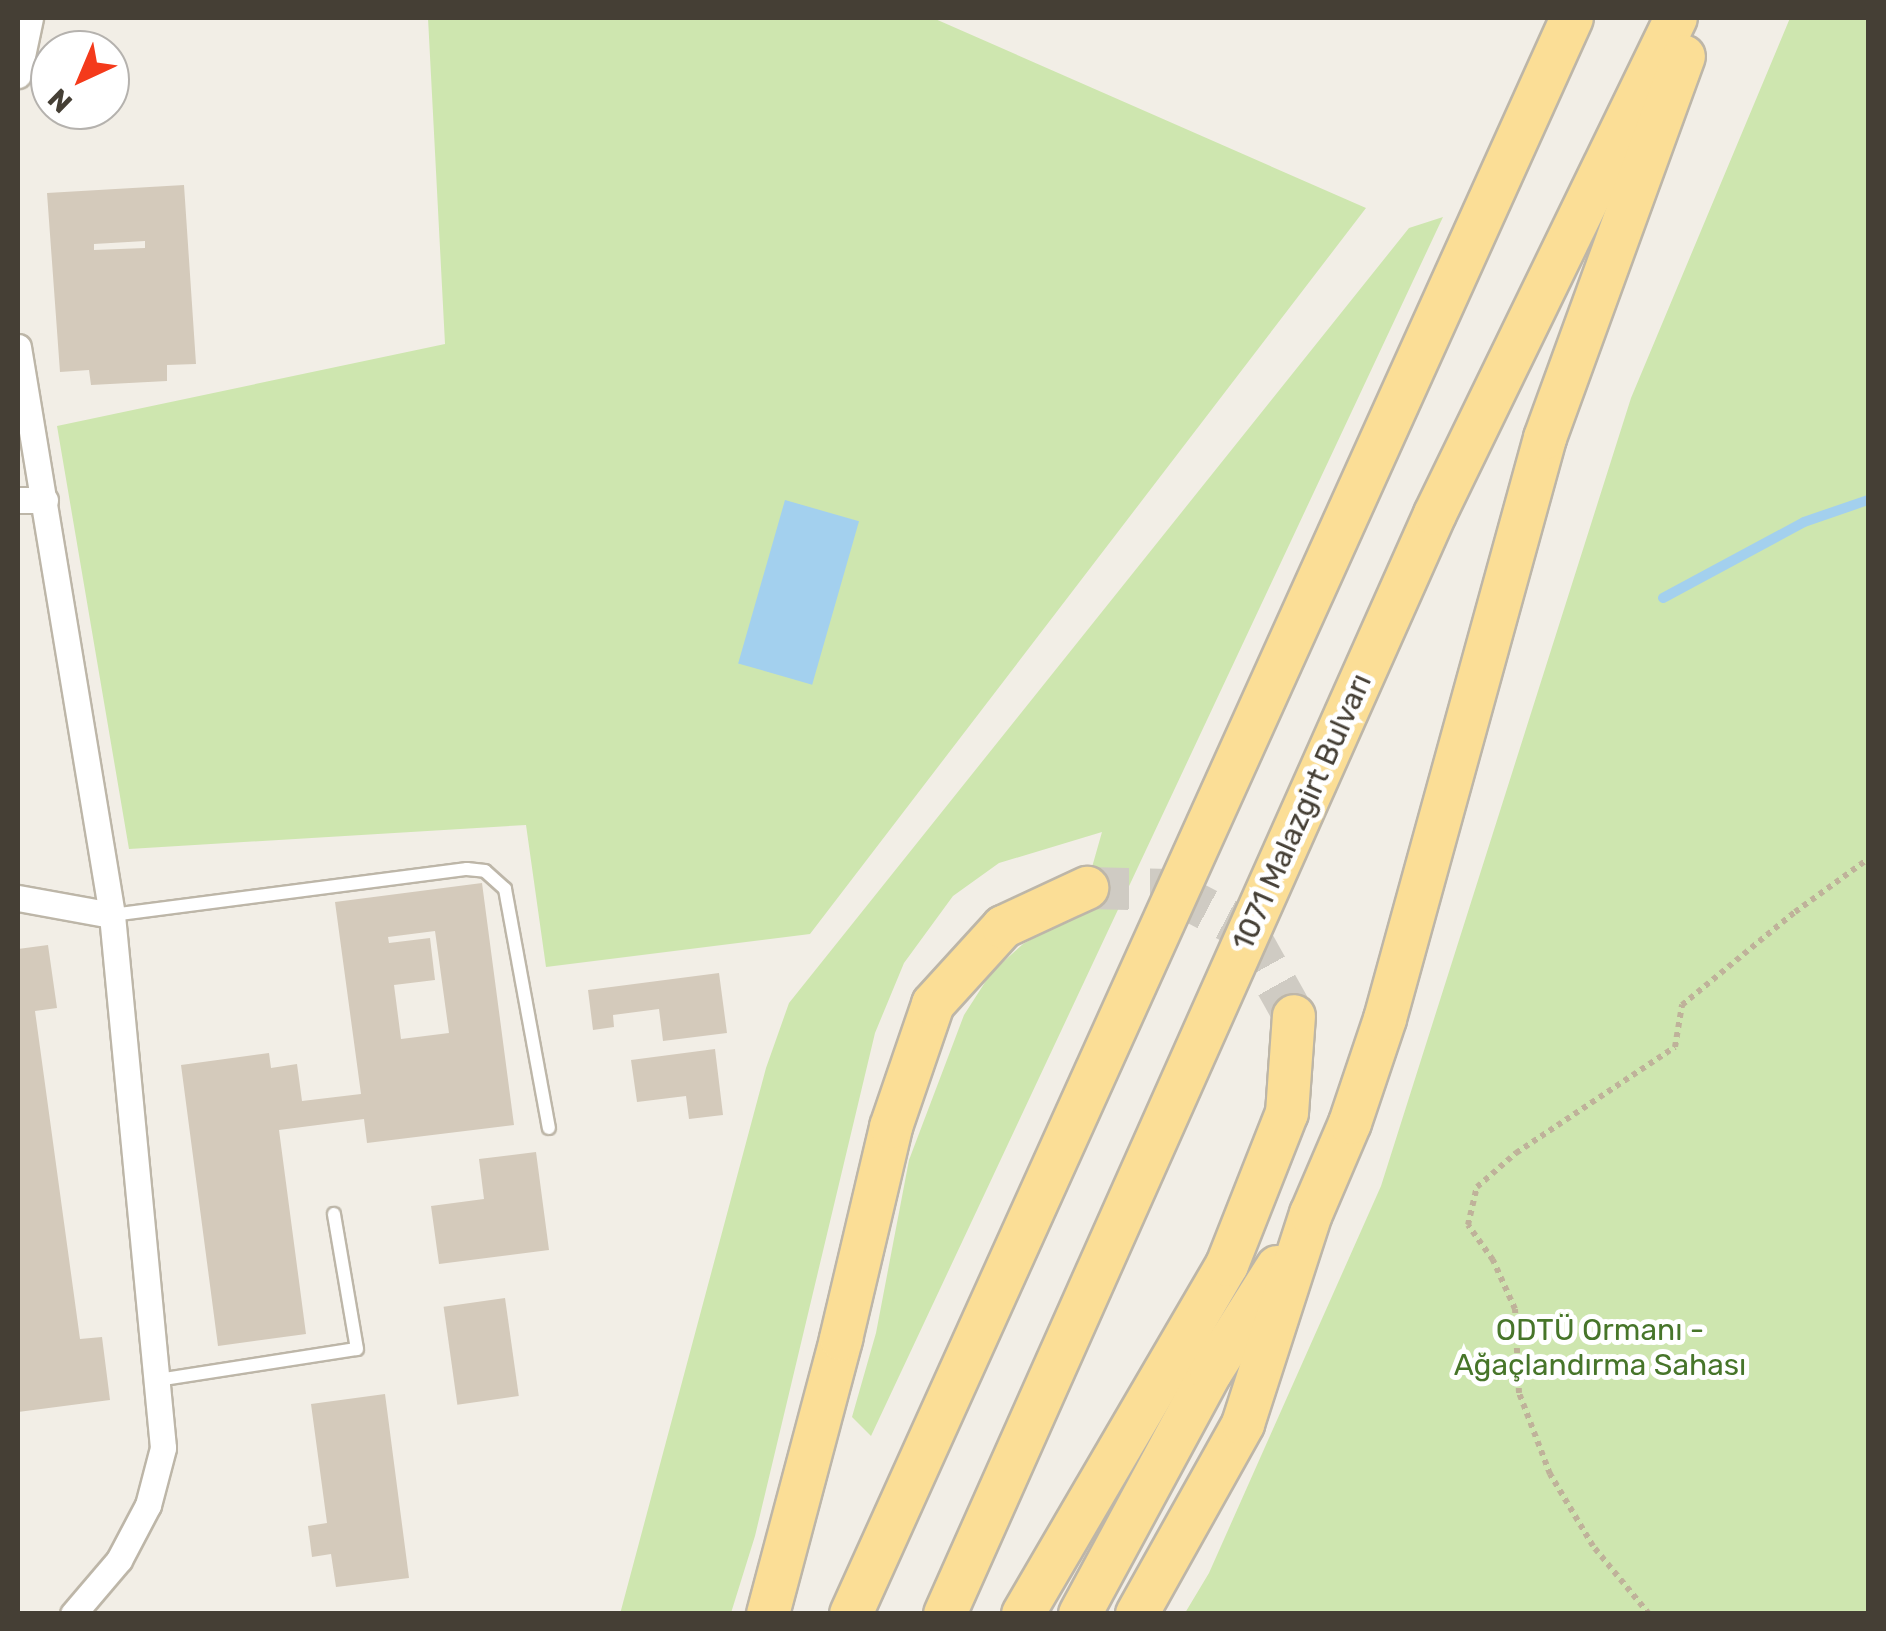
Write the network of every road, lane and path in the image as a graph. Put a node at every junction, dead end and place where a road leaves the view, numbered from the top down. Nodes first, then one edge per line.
1 (30, 18) edge
2 (1572, 18) edge
3 (1676, 18) edge
4 (1698, 18) edge
5 (18, 76) edge
6 (18, 347) edge
7 (18, 500) edge
8 (44, 500) junction
9 (1868, 859) edge
10 (1087, 888) tunnel mouth
11 (18, 898) edge
12 (112, 915) junction
13 (1294, 1016) tunnel mouth
14 (549, 1128) dead end
15 (334, 1214) dead end
16 (1310, 1214) junction
17 (158, 1380) junction
18 (73, 1614) edge
19 (768, 1614) edge
20 (851, 1614) edge
21 (945, 1614) edge
22 (1023, 1614) edge
23 (1080, 1614) edge
24 (1138, 1614) edge
25 (1649, 1614) edge

1 - 5 street
2 - 20 main road
3 - 21 main road, 1071 Malazgirt Bulvarı
4 - 16 main road
6 - 8 street
7 - 8 street
8 - 12 street
9 - 25 path
10 - 19 main road
11 - 12 street
12 - 14 lane
12 - 17 street
13 - 22 main road
15 - 17 lane
16 - 23 main road
16 - 24 main road
17 - 18 street

